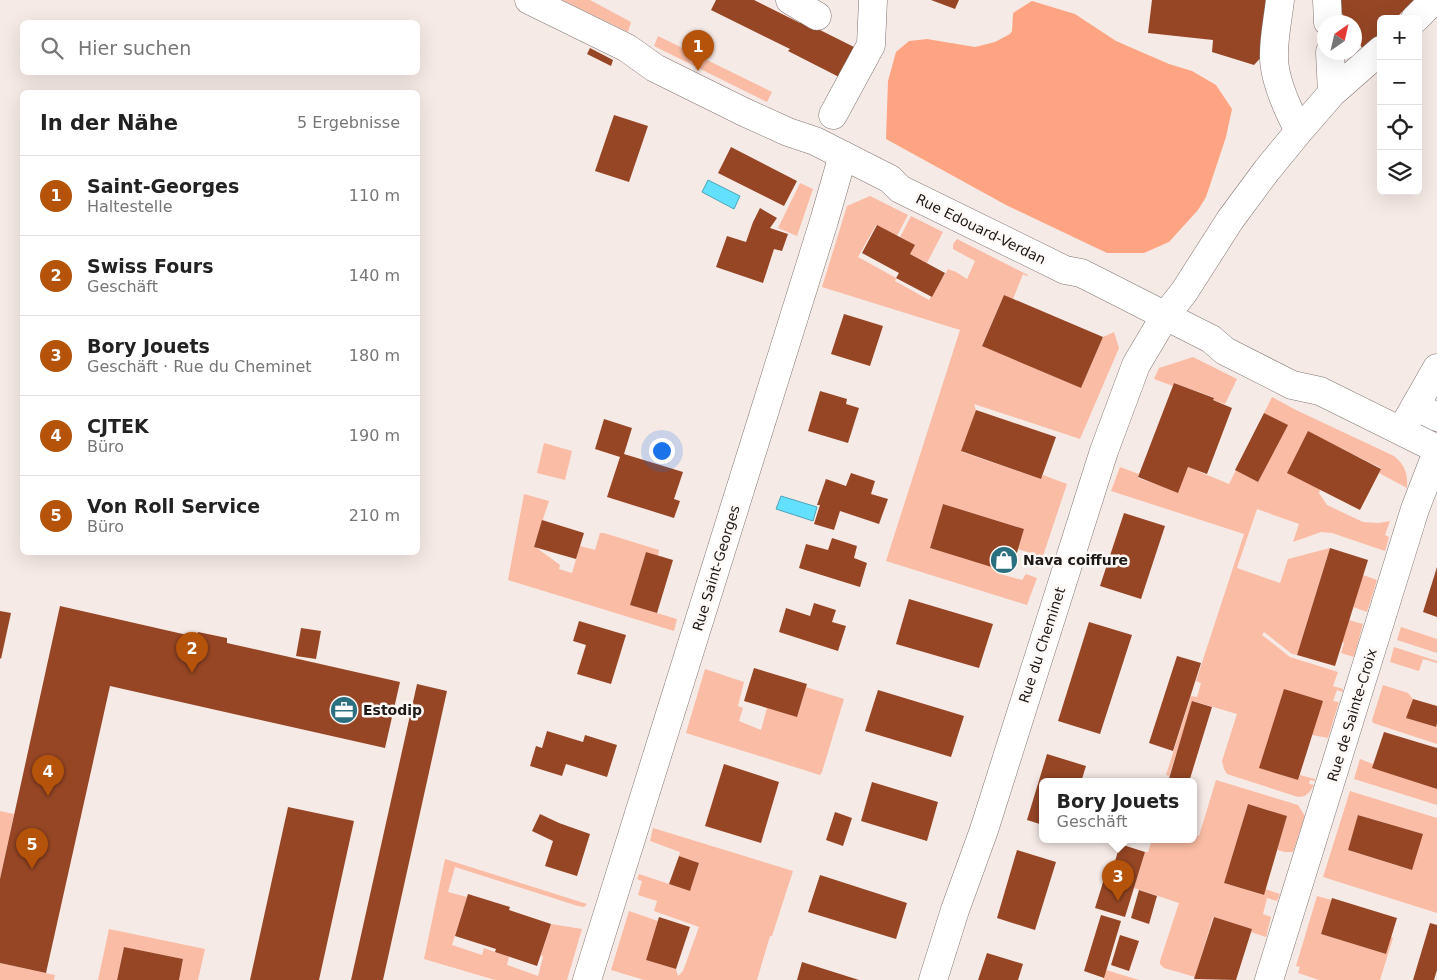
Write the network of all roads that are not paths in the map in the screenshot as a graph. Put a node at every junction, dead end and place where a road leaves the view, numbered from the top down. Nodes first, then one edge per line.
1 (529, 0) edge
2 (790, 0) edge
3 (873, 0) edge
4 (1280, 0) edge
5 (1327, 0) edge
6 (1434, 0) edge
7 (1328, 15) edge
8 (1419, 15) edge
9 (817, 16) dead end
10 (1377, 54) edge
11 (1330, 60) edge
12 (1332, 93) junction
13 (832, 115) dead end
14 (1299, 131) junction
15 (843, 155) junction
16 (1165, 316) junction
17 (1437, 368) edge
18 (1426, 411) edge
19 (1401, 431) junction
20 (1437, 450) edge
21 (587, 980) edge
22 (933, 980) edge
23 (1269, 980) edge

1 - 15 street, Rue Edouard-Verdan
2 - 9 street
3 - 13 street
4 - 14 street
5 - 7 street
6 - 8 street
10 - 12 street, Rue du Cheminet
11 - 12 street
12 - 14 street, Rue du Cheminet
14 - 16 street, Rue du Cheminet
15 - 16 street, Rue Edouard-Verdan
15 - 21 street, Rue Saint-Georges
16 - 19 street, Rue Edouard-Verdan
16 - 22 street, Rue du Cheminet
17 - 18 street
18 - 19 street
19 - 20 street, Rue Edouard-Verdan
20 - 23 street, Rue de Sainte-Croix

